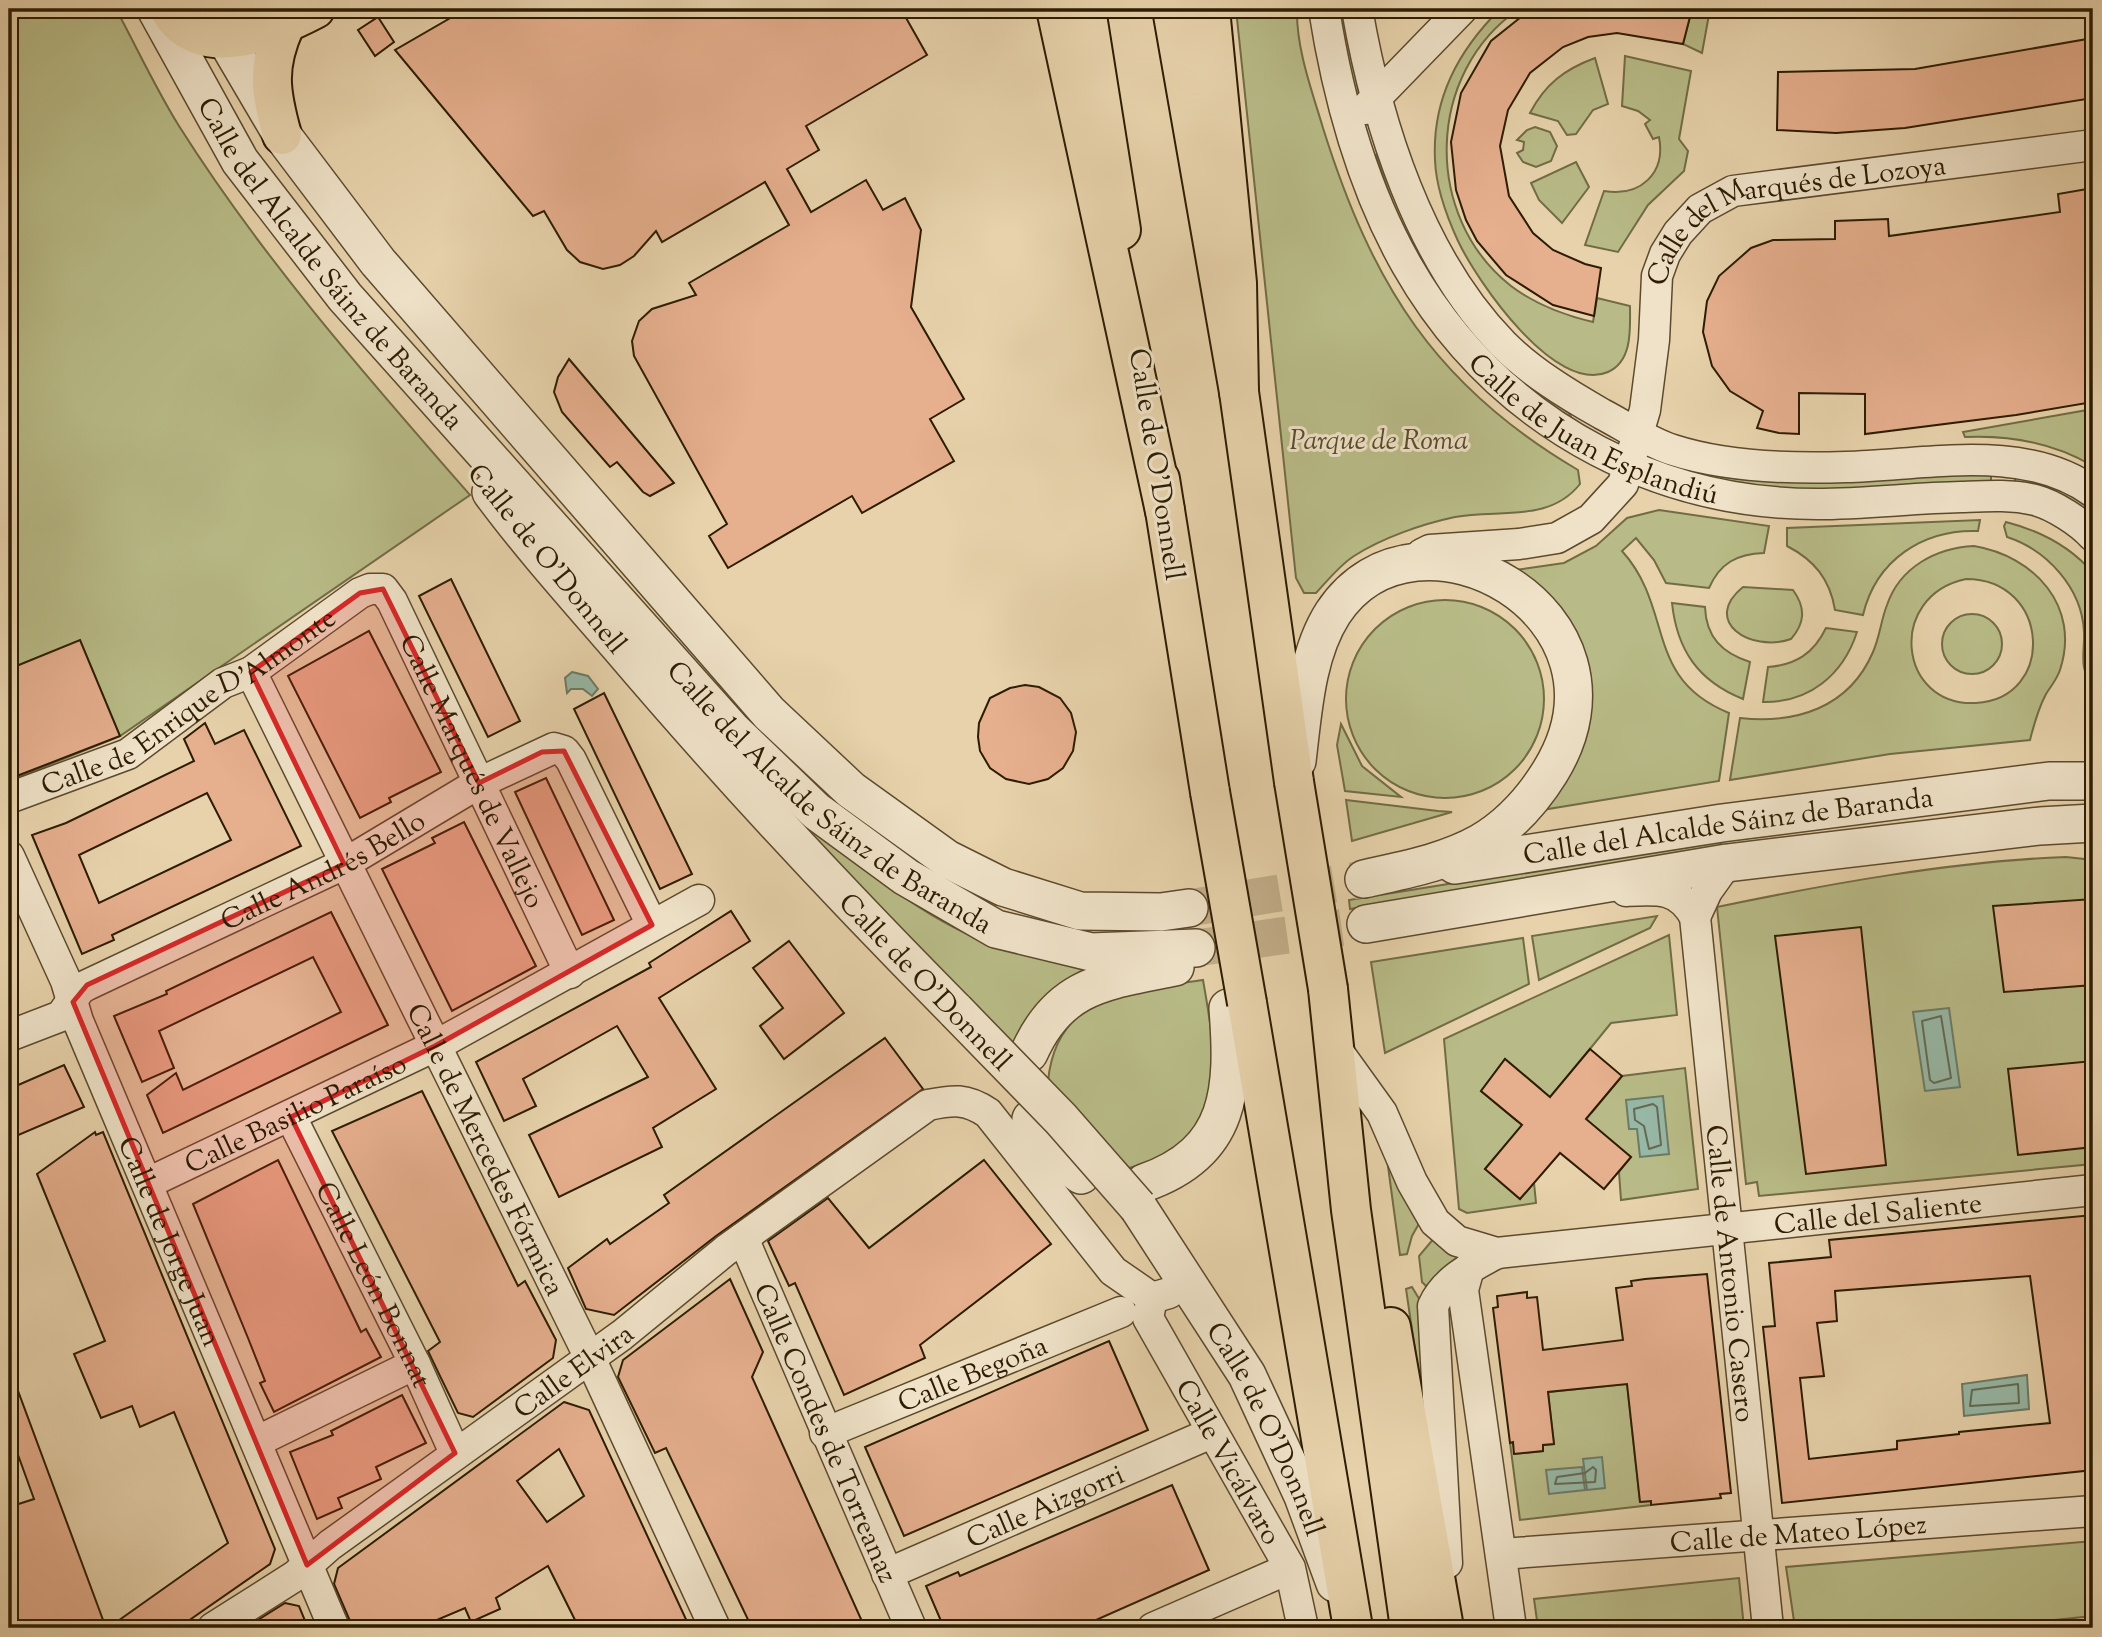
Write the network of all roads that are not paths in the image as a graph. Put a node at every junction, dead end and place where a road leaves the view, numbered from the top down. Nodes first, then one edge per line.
1 (156, 9) edge
2 (169, 9) edge
3 (1056, 9) edge
4 (1086, 9) edge
5 (1172, 9) edge
6 (1210, 9) edge
7 (1324, 9) edge
8 (1357, 9) edge
9 (1462, 9) edge
10 (300, 17) edge
11 (216, 23) edge
12 (1375, 96) junction
13 (282, 135) junction
14 (2093, 145) edge
15 (1356, 148) junction
16 (419, 383) junction
17 (1239, 392) junction
18 (1638, 433) junction
19 (1627, 467) junction
20 (2093, 492) edge
21 (1166, 511) junction
22 (2093, 536) edge
23 (1391, 567) junction
24 (360, 593) joint
25 (251, 672) junction
26 (2093, 780) edge
27 (1294, 782) junction
28 (479, 783) junction
29 (9, 798) edge
30 (2093, 824) edge
31 (9, 856) edge
32 (1727, 863) junction
33 (344, 864) junction
34 (699, 900) dead end
35 (1189, 908) tunnel mouth
36 (1460, 909) junction
37 (1695, 917) junction
38 (652, 925) junction
39 (1366, 929) tunnel mouth
40 (570, 973) junction
41 (73, 1002) junction
42 (1237, 1005) junction
43 (9, 1035) edge
44 (435, 1046) junction
45 (1335, 1049) junction
46 (1029, 1053) dead end
47 (291, 1116) junction
48 (1031, 1119) dead end
49 (1081, 1174) dead end
50 (148, 1183) junction
51 (2093, 1190) edge
52 (1141, 1195) junction
53 (1351, 1210) junction
54 (1726, 1229) junction
55 (743, 1238) junction
56 (1497, 1253) junction
57 (1469, 1268) junction
58 (1152, 1298) junction
59 (1204, 1305) junction
60 (1121, 1312) dead end
61 (590, 1358) junction
62 (415, 1364) junction
63 (825, 1433) junction
64 (1202, 1437) dead end
65 (256, 1442) junction
66 (455, 1453) junction
67 (2093, 1511) edge
68 (1759, 1536) junction
69 (1501, 1554) junction
70 (307, 1565) junction
71 (1279, 1573) dead end
72 (887, 1574) junction
73 (213, 1628) edge
74 (334, 1628) edge
75 (715, 1628) edge
76 (911, 1628) edge
77 (1153, 1628) edge
78 (1303, 1628) edge
79 (1352, 1628) edge
80 (1410, 1628) edge
81 (1444, 1628) edge
82 (1450, 1628) edge
83 (1511, 1628) edge
84 (1769, 1628) edge

1 - 16 street, Calle del Alcalde Sáinz de Baranda
2 - 11 main road
3 - 21 main road
4 - 21 main road, Calle de O'Donnell
5 - 17 main road
6 - 17 main road
7 - 15 street, Calle de Juan Esplandiú
8 - 12 street, Calle de Juan Esplandiú
9 - 12 street
10 - 11 main road
10 - 13 main road
11 - 13 street, Calle del Alcalde Sáinz de Baranda
12 - 15 street
12 - 18 street, Calle de Juan Esplandiú
13 - 35 street, Calle del Alcalde Sáinz de Baranda
14 - 18 street, Calle del Marqués de Lozoya
15 - 19 street, Calle de Juan Esplandiú
16 - 46 street, Calle del Alcalde Sáinz de Baranda
16 - 52 street, Calle de O'Donnell, bridge
17 - 27 main road
18 - 19 street, Calle del Marqués de Lozoya
18 - 20 street, Calle de Juan Esplandiú
19 - 22 street, Calle de Juan Esplandiú
19 - 23 street, Calle del Marqués de Lozoya
21 - 42 main road, Calle de O'Donnell, bridge
23 - 26 street, Calle del Alcalde Sáinz de Baranda
23 - 27 street
24 - 25 street, Calle de Enrique D'Almonte
24 - 28 street, Calle Marqués de Vallejo
25 - 29 street, Calle de Enrique D'Almonte
25 - 33 street, Calle de Mercedes Fórmica
27 - 45 main road, bridge
28 - 33 street, Calle Andrés Bello
28 - 38 street, Calle Andrés Bello
28 - 40 street, Calle Marqués de Vallejo
30 - 32 street, Calle del Alcalde Sáinz de Baranda
31 - 41 street, Calle de Jorge Juan
32 - 36 street, Calle del Alcalde Sáinz de Baranda
32 - 37 street
33 - 41 street, Calle Andrés Bello
33 - 44 street, Calle de Mercedes Fórmica
34 - 38 street, Calle Basilio Paraíso
36 - 37 street
36 - 39 street, Calle del Alcalde Sáinz de Baranda
37 - 54 street, Calle de Antonio Casero
38 - 40 street, Calle Basilio Paraíso
40 - 44 street, Calle Basilio Paraíso
41 - 43 street, Calle Andrés Bello
41 - 50 street, Calle de Jorge Juan
42 - 52 street
42 - 79 main road, Calle de O'Donnell
44 - 47 street, Calle Basilio Paraíso
44 - 61 street, Calle de Mercedes Fórmica
45 - 53 main road
45 - 56 street
47 - 50 street, Calle Basilio Paraíso
47 - 62 street, Calle León Bonnat
48 - 49 street
50 - 65 street, Calle de Jorge Juan
51 - 54 street, Calle del Saliente
52 - 59 street, Calle de O'Donnell
53 - 80 main road
53 - 81 main road
54 - 56 street, Calle del Saliente
54 - 68 street, Calle de Antonio Casero
55 - 58 street, Calle Elvira
55 - 61 street, Calle Elvira
55 - 63 street, Calle Condes de Torreanaz
56 - 57 street
57 - 69 street
57 - 82 street
58 - 59 street
58 - 78 street, Calle Vicálvaro
59 - 79 street, Calle de O'Donnell
60 - 63 street, Calle Begoña
61 - 66 street, Calle Elvira
61 - 75 street, Calle de Mercedes Fórmica
62 - 65 street
62 - 66 street, Calle León Bonnat
63 - 72 street, Calle Condes de Torreanaz
64 - 72 street, Calle Aizgorri
65 - 70 street, Calle de Jorge Juan
66 - 70 street, Calle Elvira
67 - 68 street, Calle de Mateo López
68 - 69 street, Calle de Mateo López
68 - 84 street, Calle de Antonio Casero
69 - 83 street
70 - 73 street, Calle Elvira
70 - 74 street, Calle de Jorge Juan
71 - 77 street
72 - 76 street, Calle Condes de Torreanaz

